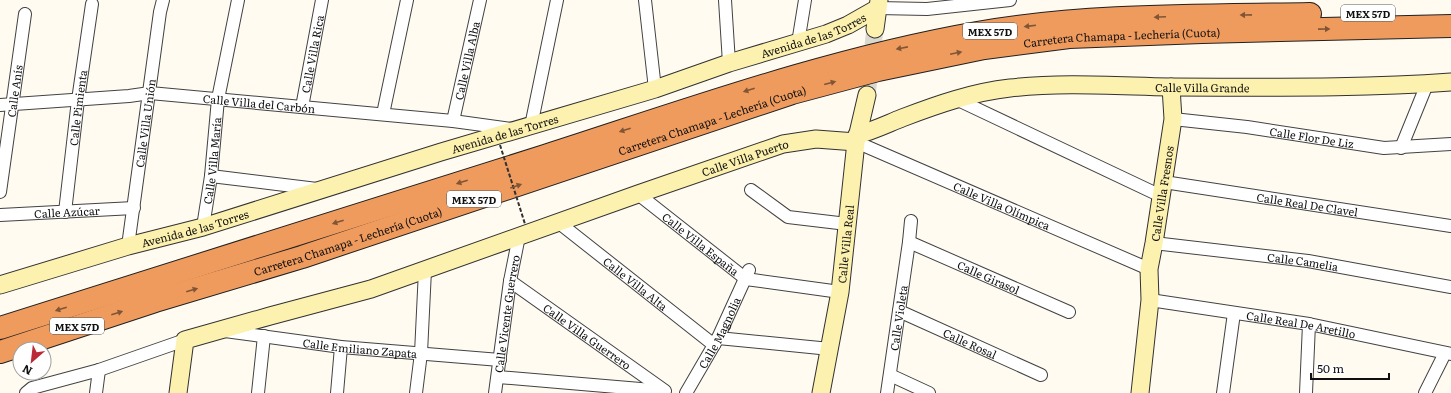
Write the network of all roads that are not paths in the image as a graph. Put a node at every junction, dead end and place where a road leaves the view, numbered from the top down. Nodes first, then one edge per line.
1 (163, 0) edge
2 (238, 0) edge
3 (322, 0) edge
4 (407, 0) edge
5 (480, 0) edge
6 (558, 0) edge
7 (645, 0) edge
8 (725, 0) edge
9 (805, 0) edge
10 (1010, 0) edge
11 (966, 2) edge
12 (92, 4) dead end
13 (878, 4) edge
14 (1451, 11) edge
15 (25, 14) dead end
16 (1451, 26) edge
17 (875, 29) tunnel mouth
18 (798, 43) junction
19 (729, 63) junction
20 (1451, 82) edge
21 (1427, 84) junction
22 (1171, 86) junction
23 (655, 89) junction
24 (150, 93) junction
25 (866, 94) tunnel mouth
26 (218, 99) junction
27 (956, 99) junction
28 (78, 100) junction
29 (13, 104) junction
30 (0, 105) edge
31 (302, 107) junction
32 (383, 114) junction
33 (1173, 119) junction
34 (453, 121) junction
35 (524, 128) junction
36 (856, 139) junction
37 (1451, 144) edge
38 (1401, 148) junction
39 (210, 176) junction
40 (1162, 189) junction
41 (324, 190) junction
42 (751, 190) dead end
43 (0, 192) edge
44 (638, 194) junction
45 (134, 208) junction
46 (65, 212) junction
47 (0, 215) edge
48 (911, 221) dead end
49 (558, 222) junction
50 (847, 224) junction
51 (1451, 226) edge
52 (203, 227) junction
53 (522, 230) junction
54 (909, 242) junction
55 (1154, 243) junction
56 (128, 246) junction
57 (1149, 269) junction
58 (425, 270) junction
59 (747, 275) junction
60 (510, 281) junction
61 (0, 285) edge
62 (1451, 287) edge
63 (840, 292) junction
64 (1150, 300) junction
65 (899, 311) junction
66 (1069, 312) dead end
67 (1234, 313) junction
68 (1309, 324) junction
69 (0, 328) edge
70 (220, 330) junction
71 (264, 336) junction
72 (185, 340) junction
73 (716, 341) junction
74 (341, 347) junction
75 (830, 349) junction
76 (0, 352) edge
77 (421, 353) junction
78 (1448, 353) edge
79 (500, 360) junction
80 (99, 370) junction
81 (890, 375) junction
82 (1041, 375) dead end
83 (498, 377) junction
84 (26, 392) edge
85 (668, 392) edge
86 (96, 393) edge
87 (178, 393) edge
88 (258, 393) edge
89 (337, 393) edge
90 (416, 393) edge
91 (495, 393) edge
92 (686, 393) edge
93 (821, 393) edge
94 (887, 393) edge
95 (929, 393) edge
96 (1140, 393) edge
97 (1223, 393) edge
98 (1306, 393) edge
99 (1425, 393) edge

1 - 24 street, Calle Villa Unión
2 - 26 street, Calle Villa María
3 - 31 street, Calle Villa Rica
4 - 32 street
5 - 34 street, Calle Villa Alba
6 - 35 street
7 - 23 street
8 - 19 street
9 - 18 street
10 - 11 street, Avenida de las Torres
11 - 13 street, Avenida de las Torres
12 - 28 street, Calle Pimienta
13 - 17 street
13 - 18 street, Avenida de las Torres
14 -> 69 highway, Carretera Chamapa - Lechería (Cuota) / MEX 57D
15 - 29 street, Calle Anís
76 -> 16 highway, Carretera Chamapa - Lechería (Cuota) / MEX 57D
18 - 19 street, Avenida de las Torres
19 - 23 street, Avenida de las Torres
20 - 21 street, Calle Villa Grande
21 - 22 street, Calle Villa Grande
21 - 38 street
22 - 27 street, Calle Villa Grande
22 - 33 street, Calle Villa Fresnos
23 - 35 street, Avenida de las Torres
24 - 26 street, Calle Villa del Carbón
24 - 28 street, Calle Villa del Carbón
24 - 45 street, Calle Villa Unión
25 - 36 street, Calle Villa Real
26 - 31 street, Calle Villa del Carbón
26 - 39 street, Calle Villa María
27 - 36 street, Calle Villa Grande
27 - 40 street
28 - 29 street, Calle Villa del Carbón
28 - 46 street, Calle Pimienta
29 - 30 street, Calle Villa del Carbón
29 - 43 street, Calle Anís
31 - 32 street, Calle Villa del Carbón
32 - 34 street, Calle Villa del Carbón
33 - 38 street, Calle Flor De Liz
33 - 40 street, Calle Villa Fresnos
34 - 35 street, Calle Villa del Carbón
35 - 41 street, Avenida de las Torres
36 - 44 street, Calle Villa Puerto
36 - 50 street, Calle Villa Real
36 - 57 street, Calle Villa Olímpica
37 - 38 street, Calle Flor De Liz
39 - 41 street
39 - 52 street, Calle Villa María
40 - 51 street, Calle Real De Clavel
40 - 55 street, Calle Villa Fresnos
41 - 52 street, Avenida de las Torres
42 - 50 street
44 - 49 street, Calle Villa Puerto
44 - 59 street, Calle Villa España
45 - 46 street, Calle Azúcar
45 - 56 street, Calle Villa Unión
46 - 47 street, Calle Azúcar
48 - 54 street, Calle Violeta
49 - 53 street, Calle Villa Puerto
49 - 73 street, Calle Villa Alta
50 - 63 street, Calle Villa Real
52 - 56 street, Avenida de las Torres
53 - 58 street, Calle Villa Puerto
53 - 60 street, Calle Vicente Guerrero
54 - 65 street, Calle Violeta
54 - 66 street, Calle Girasol
55 - 57 street, Calle Villa Fresnos
55 - 62 street, Calle Camelia
56 - 61 street, Avenida de las Torres
57 - 64 street, Calle Villa Fresnos
58 - 70 street
58 - 77 street
59 - 63 street, Calle Villa España
59 - 73 street, Calle Magnolia
60 - 79 street, Calle Vicente Guerrero
60 - 85 street, Calle Villa Guerrero
63 - 75 street, Calle Villa Real
64 - 67 street, Calle Real De Aretillo
64 - 96 street, Calle Villa Fresnos
65 - 81 street, Calle Violeta
65 - 82 street, Calle Rosal
67 - 68 street, Calle Real De Aretillo
67 - 97 street
68 - 78 street, Calle Real De Aretillo
68 - 98 street
70 - 71 street, Calle Emiliano Zapata
70 - 72 street
71 - 74 street, Calle Emiliano Zapata
71 - 88 street
72 - 80 street
72 - 87 street
73 - 75 street
73 - 92 street, Calle Magnolia
74 - 77 street, Calle Emiliano Zapata
74 - 89 street
75 - 93 street, Calle Villa Real
77 - 79 street, Calle Emiliano Zapata
77 - 90 street
78 - 99 street
79 - 83 street, Calle Vicente Guerrero
80 - 84 street
80 - 86 street
81 - 94 street, Calle Violeta
81 - 95 street
83 - 85 street
83 - 91 street, Calle Vicente Guerrero

